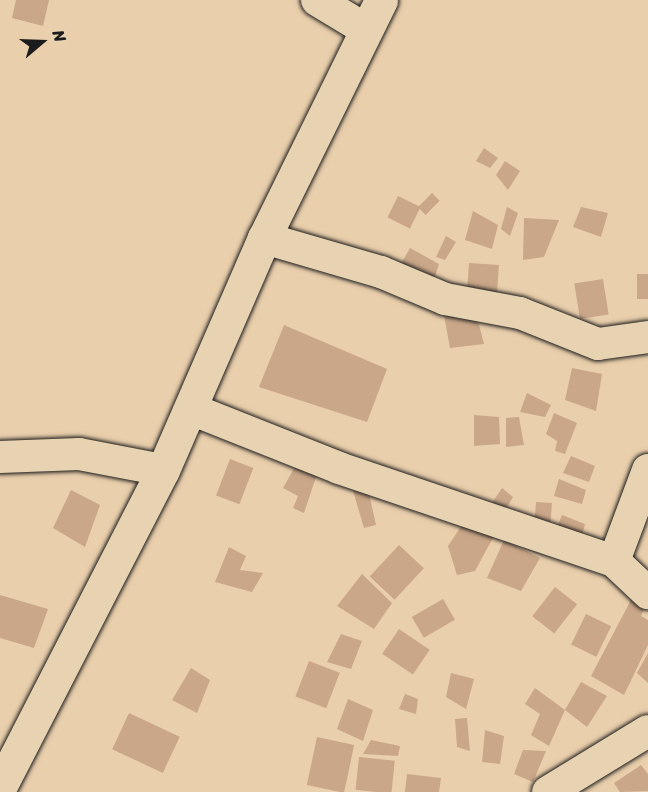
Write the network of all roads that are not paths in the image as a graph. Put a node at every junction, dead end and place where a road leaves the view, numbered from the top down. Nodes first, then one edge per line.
1 (317, 0) edge
2 (381, 0) edge
3 (365, 29) junction
4 (264, 238) junction
5 (648, 337) edge
6 (191, 409) junction
7 (0, 457) edge
8 (163, 470) junction
9 (648, 470) edge
10 (614, 561) junction
11 (648, 592) edge
12 (648, 731) edge
13 (0, 787) edge
14 (548, 792) edge

1 - 3 street
2 - 3 street
3 - 4 street
4 - 5 street
4 - 6 street
6 - 8 street
6 - 10 street
7 - 8 street
8 - 13 street
9 - 10 street
10 - 11 street
12 - 14 street

